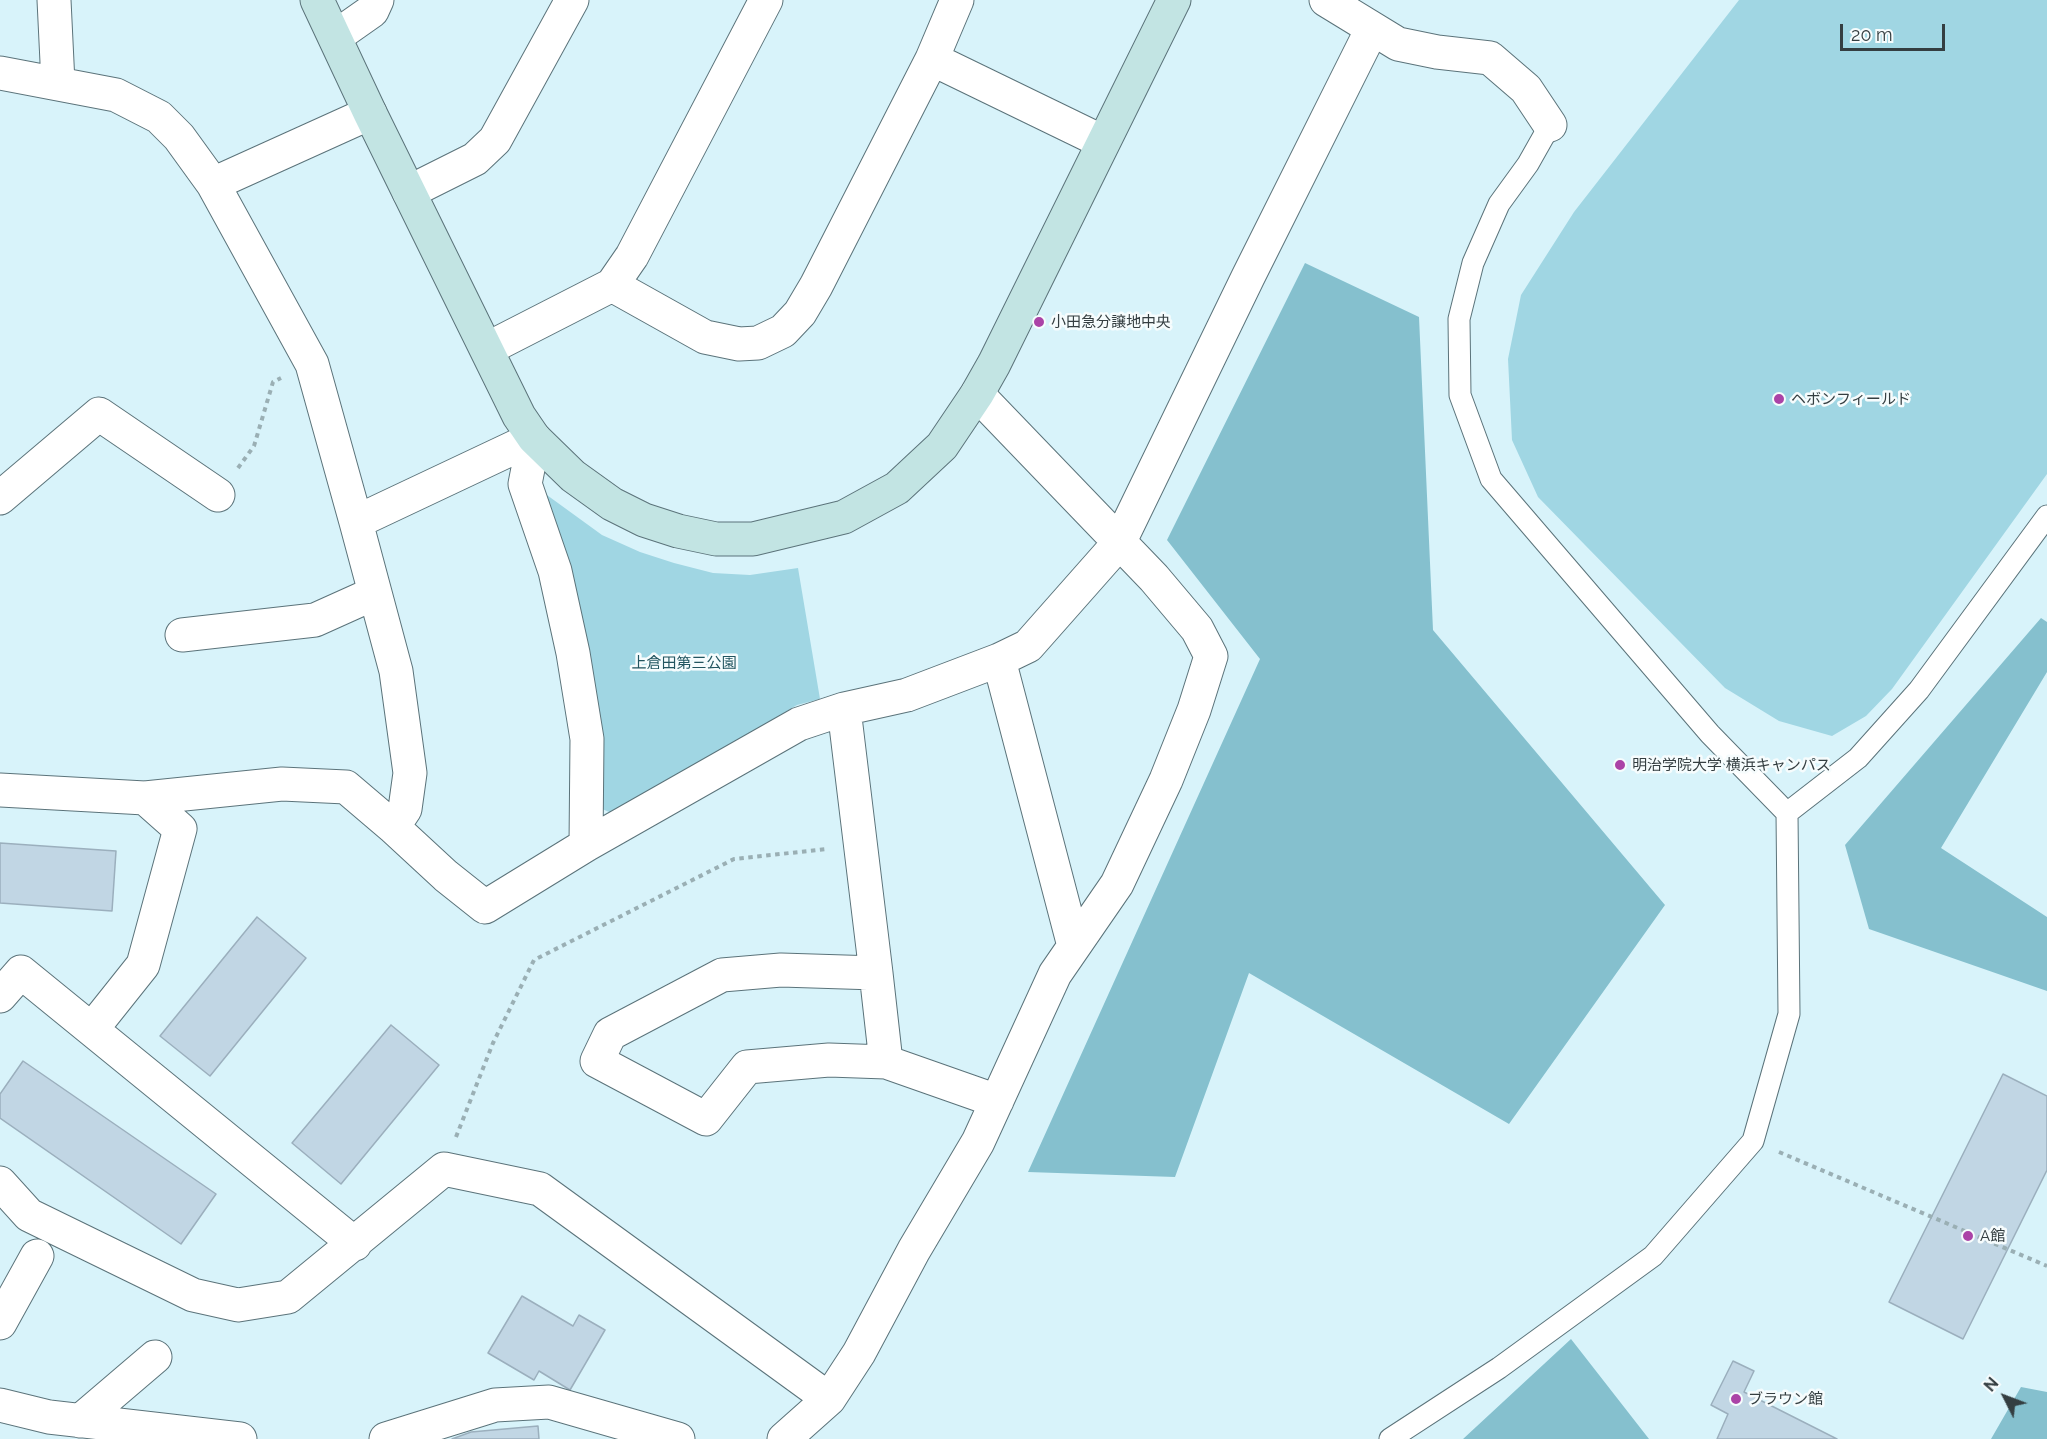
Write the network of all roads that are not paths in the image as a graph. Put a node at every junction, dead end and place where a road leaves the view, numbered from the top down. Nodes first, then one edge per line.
1 (54, 0) edge
2 (317, 0) edge
3 (377, 0) edge
4 (572, 0) edge
5 (766, 0) edge
6 (957, 0) edge
7 (1174, 0) edge
8 (1326, 0) edge
9 (1372, 29) junction
10 (335, 37) junction
11 (932, 59) junction
12 (0, 73) edge
13 (58, 83) junction
14 (370, 113) junction
15 (1550, 125) joint
16 (1103, 142) junction
17 (213, 184) junction
18 (409, 192) junction
19 (612, 285) junction
20 (487, 348) junction
21 (977, 394) junction
22 (534, 438) junction
23 (218, 495) road end
24 (0, 498) edge
25 (2047, 516) edge
26 (356, 522) junction
27 (1119, 543) junction
28 (375, 593) junction
29 (182, 635) dead end
30 (999, 660) junction
31 (844, 709) junction
32 (0, 790) edge
33 (145, 798) junction
34 (1787, 813) junction
35 (393, 827) junction
36 (586, 845) junction
37 (1074, 946) junction
38 (876, 973) junction
39 (0, 996) edge
40 (92, 1029) junction
41 (886, 1062) junction
42 (997, 1101) junction
43 (0, 1183) edge
44 (355, 1244) junction
45 (37, 1256) dead end
46 (0, 1323) edge
47 (155, 1357) dead end
48 (829, 1399) junction
49 (0, 1405) edge
50 (53, 1426) edge
51 (620, 1429) edge
52 (240, 1439) edge
53 (386, 1439) edge
54 (678, 1439) edge
55 (784, 1439) edge
56 (1390, 1439) edge

1 - 13 street
2 - 10 street
3 - 10 street
4 - 18 street
5 - 19 street
6 - 11 street
7 - 16 street
8 - 9 street
9 - 15 street
9 - 27 street
10 - 14 street
11 - 16 street
11 - 19 street
12 - 13 street
13 - 17 street
14 - 17 street
14 - 18 street
15 - 34 lane
16 - 21 street
17 - 26 street
18 - 20 street
19 - 20 street
20 - 22 street
21 - 22 street
21 - 27 street
22 - 26 street
22 - 36 street
23 - 24 street
25 - 34 lane
26 - 28 street
27 - 30 street
27 - 37 street
28 - 29 street
28 - 35 street
30 - 31 street
30 - 37 street
31 - 36 street
31 - 38 street
32 - 33 street
33 - 35 street
33 - 40 street
34 - 56 lane
35 - 36 street
37 - 42 street
38 - 41 street
38 - 41 street
39 - 40 street
40 - 44 street
41 - 42 street
42 - 48 street
43 - 44 street
44 - 48 street
45 - 46 street
47 - 50 street
48 - 55 street
49 - 50 street
50 - 52 street
51 - 53 street
51 - 54 street

